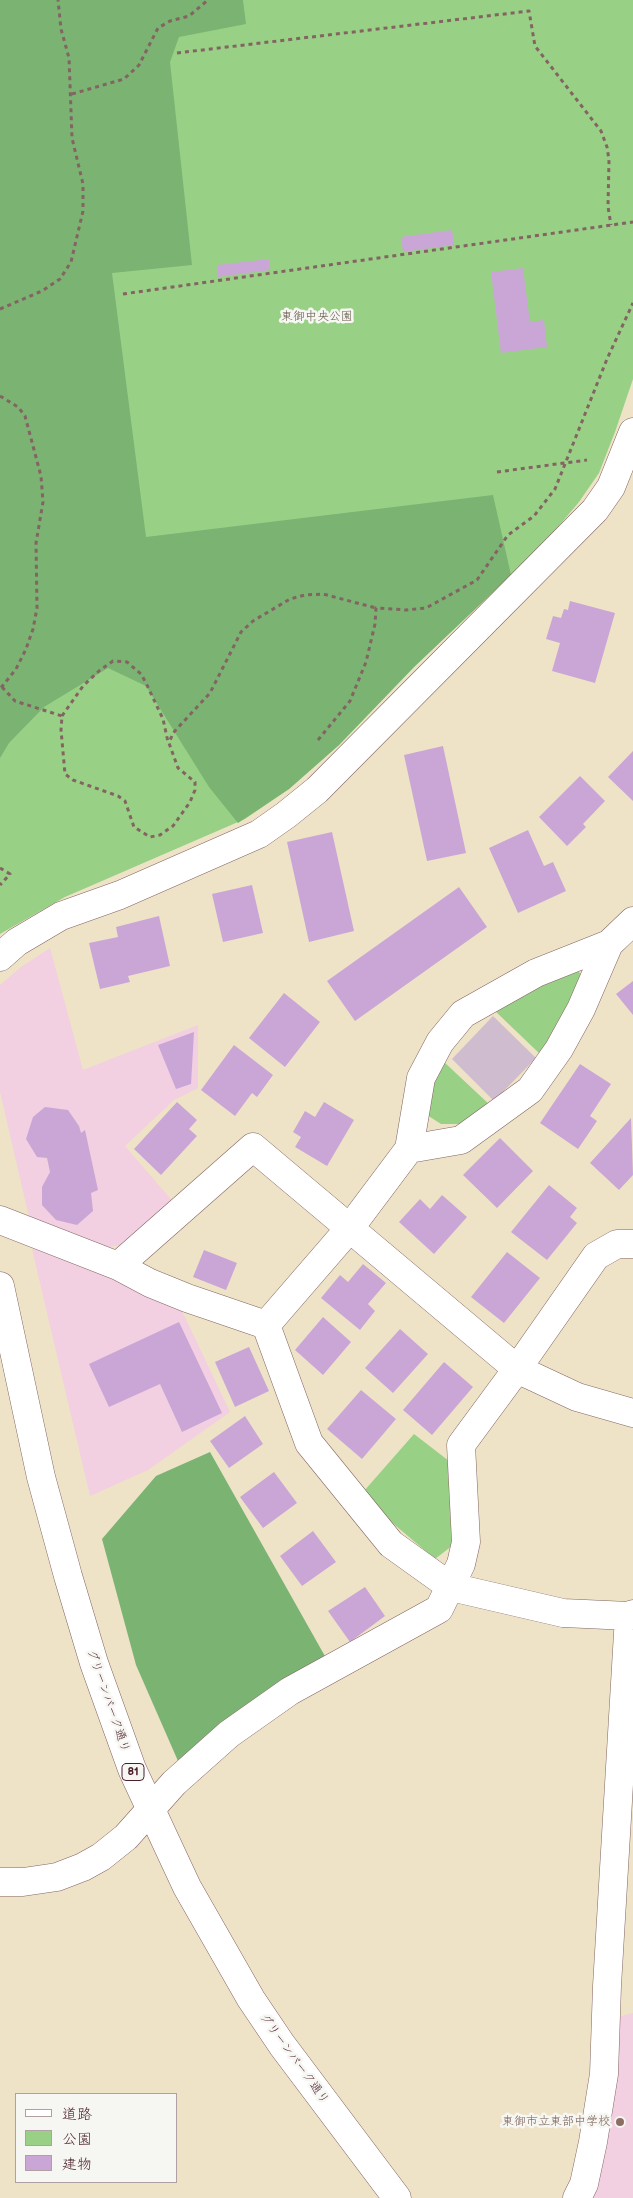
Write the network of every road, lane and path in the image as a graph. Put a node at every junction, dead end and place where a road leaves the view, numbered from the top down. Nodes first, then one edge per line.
1 (58, 0) edge
2 (208, 0) edge
3 (177, 53) dead end
4 (72, 94) junction
5 (633, 222) edge
6 (611, 225) junction
7 (122, 294) dead end
8 (633, 303) edge
9 (0, 309) edge
10 (0, 396) edge
11 (633, 432) edge
12 (595, 459) dead end
13 (566, 463) junction
14 (497, 472) dead end
15 (376, 608) junction
16 (1, 688) edge
17 (62, 716) junction
18 (169, 743) junction
19 (312, 747) dead end
20 (0, 868) edge
21 (0, 884) edge
22 (633, 921) edge
23 (609, 944) junction
24 (0, 956) edge
25 (409, 1149) junction
26 (0, 1220) edge
27 (349, 1229) junction
28 (633, 1244) edge
29 (118, 1266) junction
30 (0, 1286) edge
31 (266, 1326) junction
32 (517, 1369) junction
33 (633, 1413) edge
34 (451, 1587) junction
35 (631, 1615) edge
36 (150, 1809) junction
37 (0, 1882) edge
38 (397, 2198) edge
39 (577, 2198) edge

1 - 4 path
2 - 4 path
3 - 6 path
4 - 9 path
5 - 6 path
6 - 7 path
8 - 13 path
10 - 16 path
11 - 24 street
12 - 13 path
13 - 14 path
13 - 15 path
15 - 18 path
15 - 19 path
16 - 17 path
17 - 18 path
17 - 18 path
20 - 21 path
22 - 23 street
23 - 25 street
23 - 25 street
25 - 27 street
26 - 29 street
27 - 29 street
27 - 31 street
27 - 32 street
28 - 32 street
29 - 31 street
30 - 36 street, グリーンパーク通り / 81
31 - 34 street
32 - 33 street
32 - 34 street
34 - 35 street
34 - 36 street
35 - 39 street
36 - 37 street
36 - 38 street, グリーンパーク通り / 81

